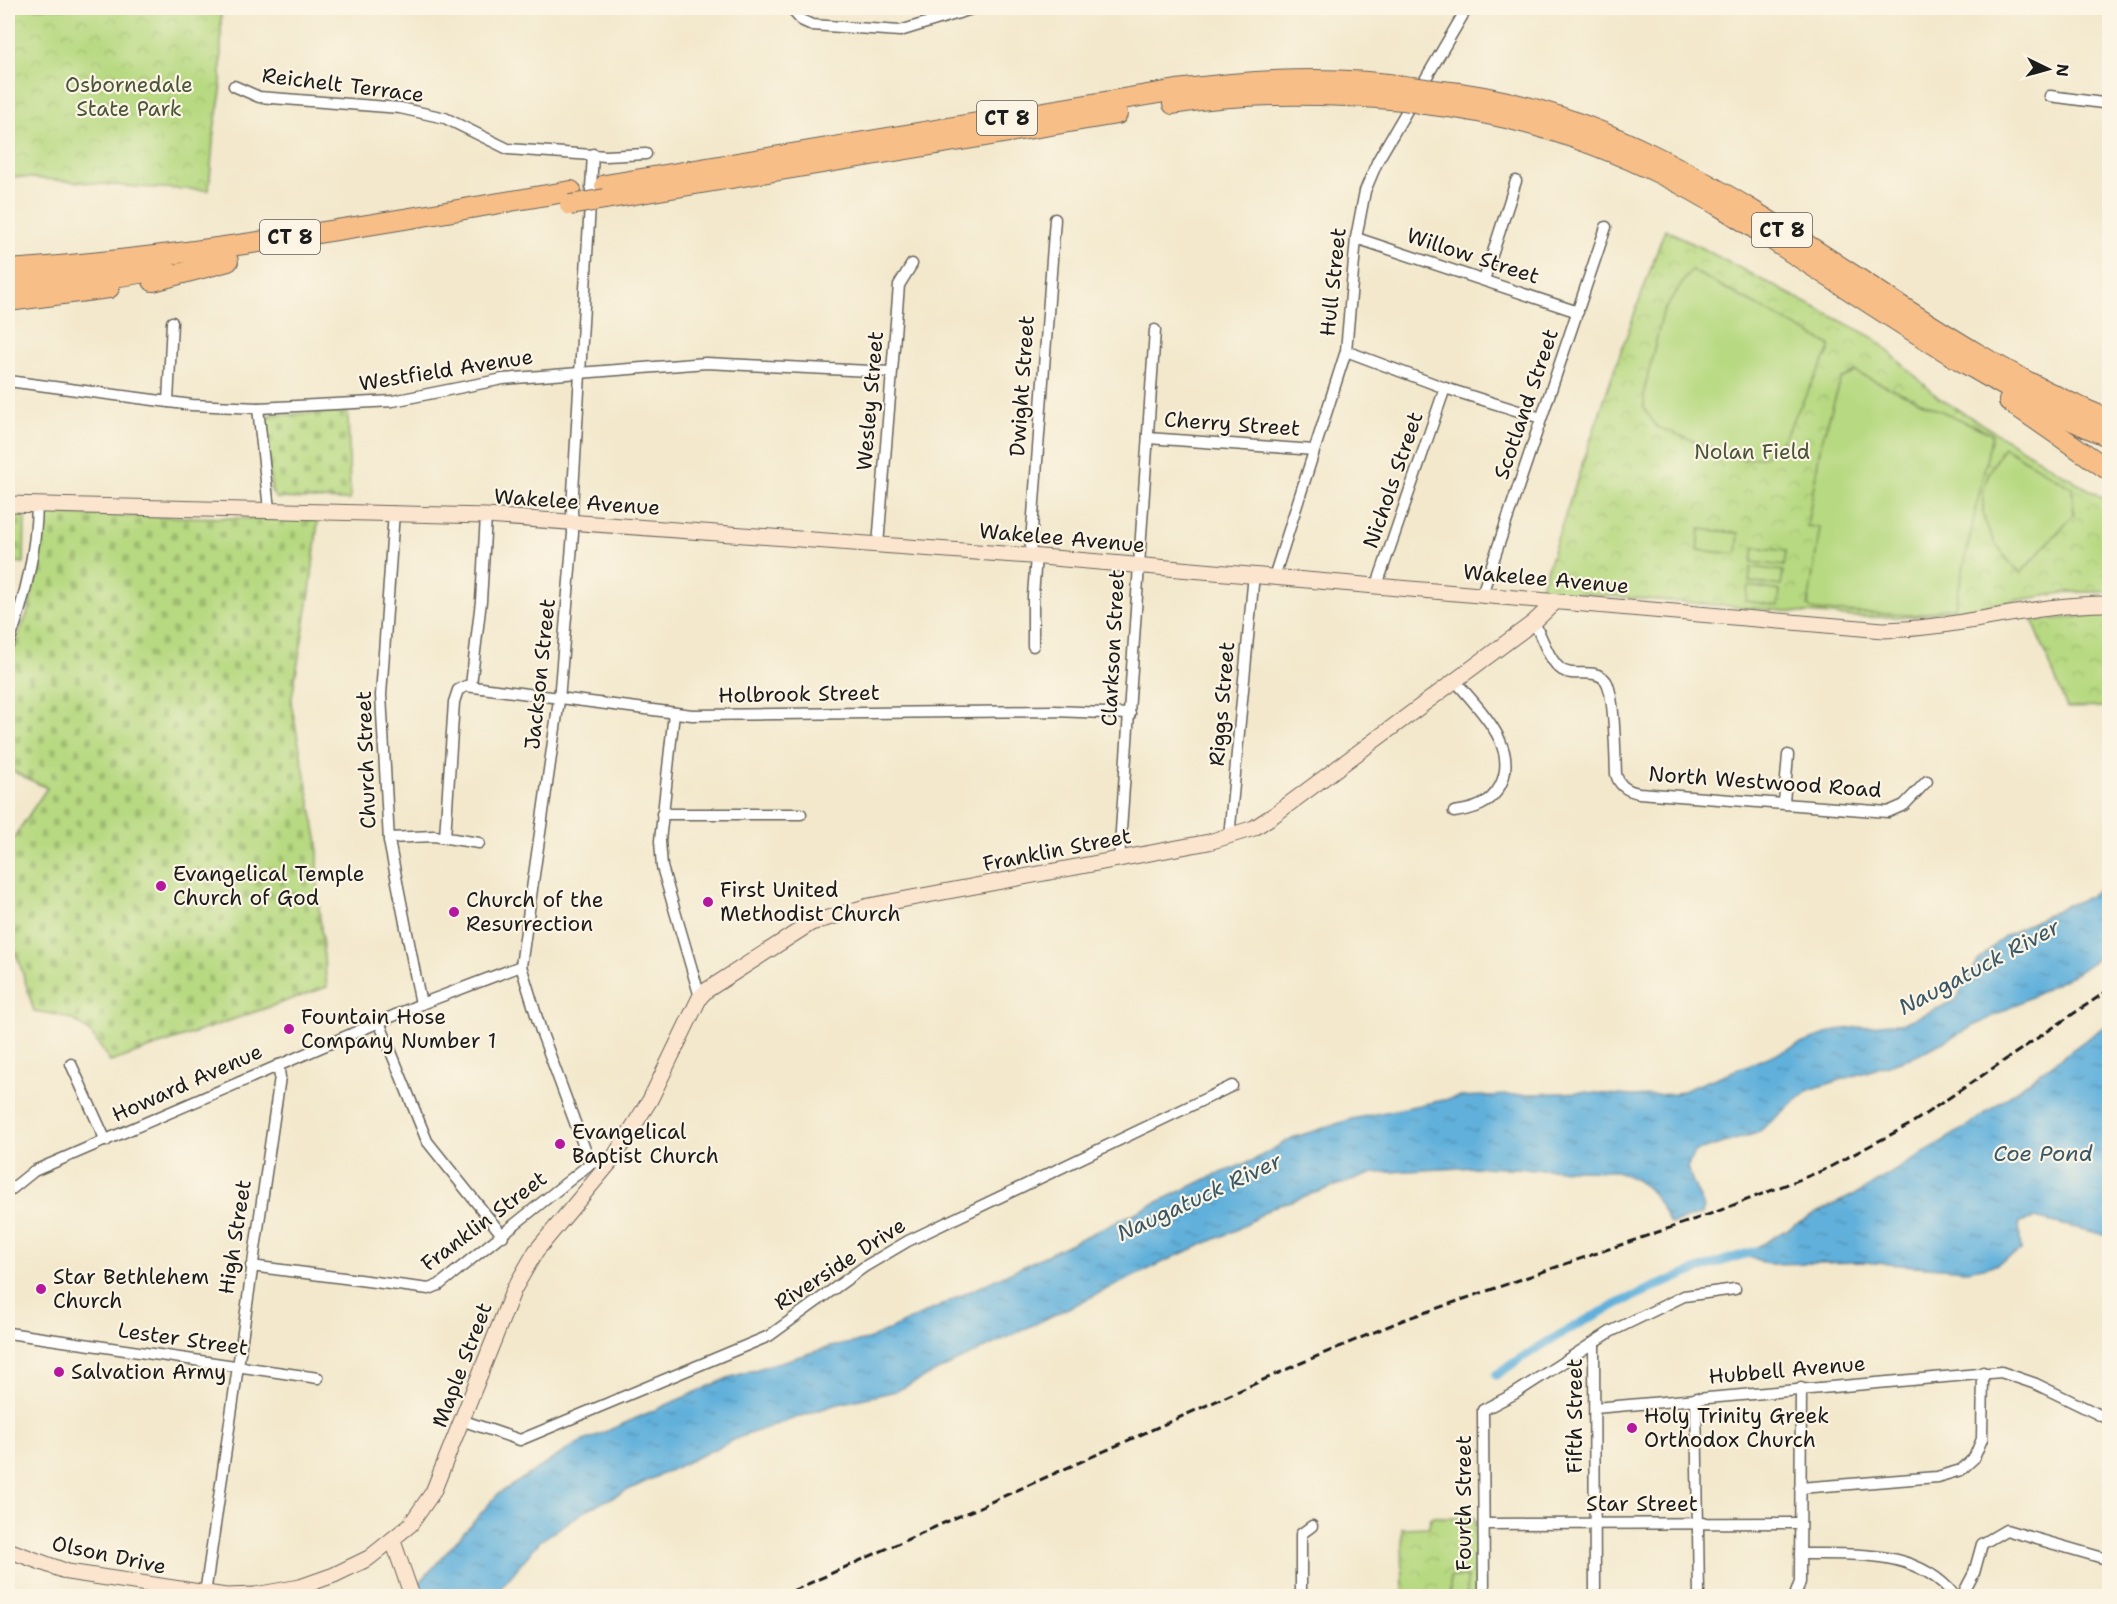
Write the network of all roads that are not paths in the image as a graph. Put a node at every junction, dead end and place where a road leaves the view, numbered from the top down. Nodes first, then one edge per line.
1 (975, 8) edge
2 (1467, 8) edge
3 (794, 12) dead end
4 (234, 86) dead end
5 (2050, 96) dead end
6 (1429, 97) junction
7 (2109, 104) edge
8 (593, 154) junction
9 (646, 154) dead end
10 (1516, 181) dead end
11 (570, 198) junction
12 (1055, 219) dead end
13 (1606, 227) dead end
14 (1356, 238) junction
15 (228, 261) junction
16 (912, 264) dead end
17 (8, 270) edge
18 (1484, 280) junction
19 (8, 284) edge
20 (8, 301) edge
21 (1578, 312) junction
22 (172, 322) dead end
23 (1155, 330) dead end
24 (1932, 343) junction
25 (1346, 351) junction
26 (582, 371) junction
27 (891, 372) junction
28 (8, 381) edge
29 (1445, 388) junction
30 (168, 402) junction
31 (258, 408) junction
32 (1541, 418) junction
33 (2109, 420) edge
34 (2109, 437) edge
35 (1148, 438) junction
36 (1314, 450) junction
37 (2109, 471) edge
38 (8, 504) edge
39 (37, 505) junction
40 (269, 509) junction
41 (394, 512) junction
42 (486, 516) junction
43 (573, 522) junction
44 (879, 545) junction
45 (1033, 556) junction
46 (1137, 565) junction
47 (1254, 574) junction
48 (1274, 577) junction
49 (1377, 585) junction
50 (1482, 594) junction
51 (1555, 602) junction
52 (2109, 604) edge
53 (1534, 621) junction
54 (8, 645) edge
55 (1033, 646) dead end
56 (1454, 679) junction
57 (471, 685) junction
58 (559, 699) junction
59 (674, 713) junction
60 (1130, 714) junction
61 (1788, 755) dead end
62 (1927, 781) dead end
63 (1784, 802) junction
64 (1454, 812) dead end
65 (662, 814) junction
66 (801, 814) dead end
67 (445, 837) junction
68 (1229, 837) junction
69 (388, 838) junction
70 (479, 843) dead end
71 (1119, 860) junction
72 (521, 966) junction
73 (700, 997) junction
74 (421, 1004) junction
75 (379, 1022) junction
76 (71, 1065) dead end
77 (278, 1065) junction
78 (1232, 1086) dead end
79 (106, 1141) junction
80 (612, 1160) junction
81 (591, 1163) junction
82 (8, 1192) edge
83 (503, 1236) junction
84 (251, 1266) junction
85 (1735, 1289) dead end
86 (8, 1333) edge
87 (1594, 1343) junction
88 (236, 1366) junction
89 (1983, 1372) junction
90 (318, 1378) dead end
91 (1801, 1388) junction
92 (1696, 1398) junction
93 (1594, 1408) junction
94 (2109, 1420) edge
95 (464, 1421) junction
96 (1800, 1488) junction
97 (1697, 1523) junction
98 (1800, 1523) junction
99 (1485, 1524) junction
100 (1594, 1524) junction
101 (1312, 1526) dead end
102 (393, 1541) junction
103 (8, 1550) edge
104 (1800, 1554) junction
105 (2109, 1560) edge
106 (205, 1594) junction
107 (412, 1596) edge
108 (1301, 1596) edge
109 (1484, 1596) edge
110 (1595, 1596) edge
111 (1699, 1596) edge
112 (1795, 1596) edge
113 (1955, 1596) edge
114 (1962, 1596) edge

1 - 3 street
2 - 14 street, Hull Street
4 - 8 street, Reichelt Terrace
5 - 7 street
6 - 11 highway, CT 8, bridge
6 - 24 highway, CT 8
6 - 33 highway, CT 8
8 - 9 street, Reichelt Terrace
8 - 26 street, Jackson Street
10 - 18 street
11 - 15 highway, CT 8
11 - 17 highway, CT 8
12 - 45 street, Dwight Street
13 - 21 street, Scotland Street
14 - 18 street, Willow Street
14 - 25 street, Hull Street
15 - 19 highway, CT 8
15 - 20 highway
16 - 27 street, Wesley Street
18 - 21 street, Willow Street
21 - 32 street, Scotland Street
22 - 30 street
23 - 35 street, Clarkson Street
24 - 34 highway, CT 8
24 - 37 highway
25 - 29 street
25 - 36 street, Hull Street
26 - 27 street, Westfield Avenue
26 - 31 street, Westfield Avenue
26 - 43 street, Jackson Street
27 - 44 street, Wesley Street
28 - 30 street, Westfield Avenue
29 - 32 street
29 - 49 street, Nichols Street
30 - 31 street, Westfield Avenue
31 - 40 street
32 - 50 street, Scotland Street
35 - 36 street, Cherry Street
35 - 46 street, Clarkson Street
36 - 48 street, Hull Street
38 - 39 main road, Wakelee Avenue
39 - 40 main road, Wakelee Avenue
39 - 54 street
40 - 41 main road, Wakelee Avenue
41 - 42 main road, Wakelee Avenue
41 - 69 street, Church Street
42 - 43 main road, Wakelee Avenue
42 - 57 street
43 - 44 main road, Wakelee Avenue
43 - 58 street, Jackson Street
44 - 45 main road, Wakelee Avenue
45 - 46 main road, Wakelee Avenue
45 - 55 street, Dwight Street
46 - 47 main road, Wakelee Avenue
46 - 60 street, Clarkson Street
47 - 48 main road, Wakelee Avenue
47 - 68 street, Riggs Street
48 - 49 main road, Wakelee Avenue
49 - 50 main road, Wakelee Avenue
50 - 51 main road, Wakelee Avenue
51 - 52 main road, Wakelee Avenue
51 - 53 main road, Franklin Street
53 - 56 main road, Franklin Street
53 - 63 street, North Westwood Road
56 - 64 street
56 - 68 main road, Franklin Street
57 - 58 street, Holbrook Street
57 - 67 street
58 - 59 street, Holbrook Street
58 - 72 street, Jackson Street
59 - 60 street, Holbrook Street
59 - 65 street
60 - 71 street, Clarkson Street
61 - 63 street
62 - 63 street, North Westwood Road
65 - 66 street
65 - 73 street
67 - 69 street
67 - 70 street
68 - 71 main road, Franklin Street
69 - 74 street, Church Street
71 - 73 main road, Franklin Street
72 - 74 street, Howard Avenue
72 - 81 street, Jackson Street
73 - 80 main road, Franklin Street
74 - 75 street, Howard Avenue
75 - 77 street, Howard Avenue
75 - 83 street
76 - 79 street
77 - 79 street, Howard Avenue
77 - 84 street, High Street
78 - 95 street, Riverside Drive
79 - 82 street, Howard Avenue
80 - 81 street
80 - 95 main road, Maple Street
81 - 83 street, Franklin Street
83 - 84 street, Franklin Street
84 - 88 street, High Street
85 - 87 street
86 - 88 street, Lester Street
87 - 93 street, Fifth Street
87 - 99 street, Fourth Street
88 - 90 street, Lester Street
88 - 106 street, High Street
89 - 91 street, Hubbell Avenue
89 - 94 street, Hubbell Avenue
89 - 96 street
91 - 92 street, Hubbell Avenue
91 - 96 street
92 - 93 street, Hubbell Avenue
92 - 97 street
93 - 100 street, Fifth Street
95 - 102 main road, Maple Street
96 - 98 street
97 - 98 street, Star Street
97 - 100 street, Star Street
97 - 111 street
98 - 104 street
99 - 100 street, Star Street
99 - 109 street, Fourth Street
100 - 110 street, Fifth Street
101 - 108 street
102 - 106 main road
102 - 107 main road
103 - 106 main road, Olson Drive
104 - 112 street
104 - 113 street
105 - 114 street

